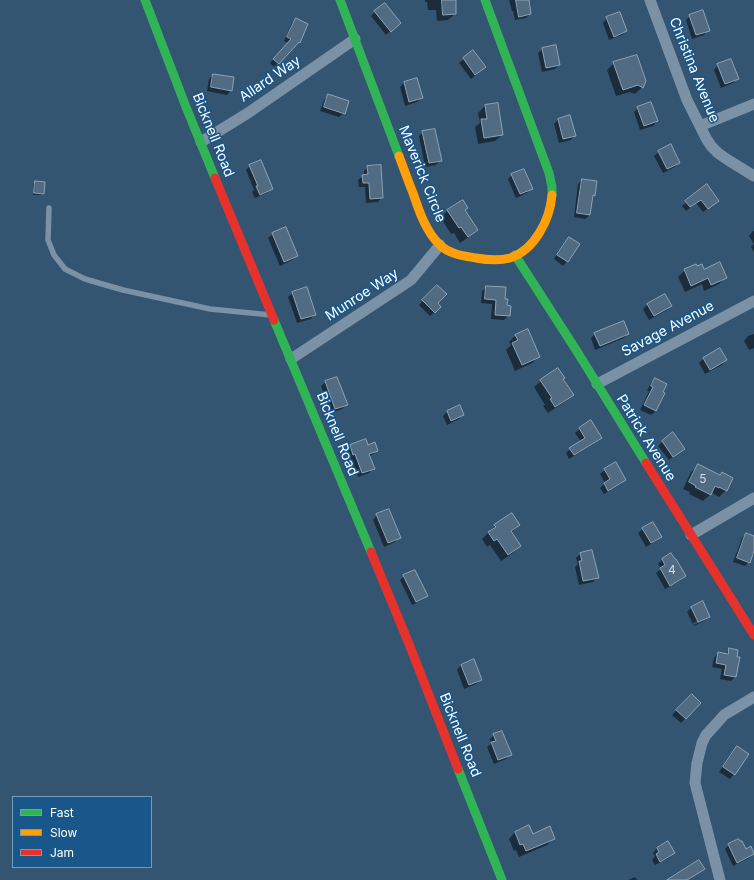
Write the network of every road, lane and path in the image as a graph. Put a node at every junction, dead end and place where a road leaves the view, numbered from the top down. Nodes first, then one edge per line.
1 (145, 0) edge
2 (340, 0) edge
3 (485, 0) edge
4 (650, 0) edge
5 (355, 39) junction
6 (754, 104) edge
7 (700, 126) junction
8 (201, 142) junction
9 (754, 176) edge
10 (49, 208) dead end
11 (440, 245) junction
12 (515, 255) junction
13 (754, 301) edge
14 (273, 316) junction
15 (291, 359) junction
16 (596, 384) junction
17 (754, 498) edge
18 (691, 535) junction
19 (754, 635) edge
20 (754, 697) edge
21 (502, 880) edge
22 (720, 880) edge

1 - 8 street, Bicknell Road
2 - 5 street, Maverick Circle
3 - 12 street, Maverick Circle
4 - 7 street, Christina Avenue
5 - 8 street, Allard Way
5 - 11 street, Maverick Circle
6 - 7 street
7 - 9 street, Christina Avenue
8 - 14 street, Bicknell Road
10 - 14 lane
11 - 12 street, Maverick Circle
11 - 15 street, Munroe Way
12 - 16 street, Patrick Avenue
13 - 16 street, Savage Avenue
14 - 15 street, Bicknell Road
15 - 21 street, Bicknell Road
16 - 18 street, Patrick Avenue
17 - 18 street
18 - 19 street, Patrick Avenue
20 - 22 street

